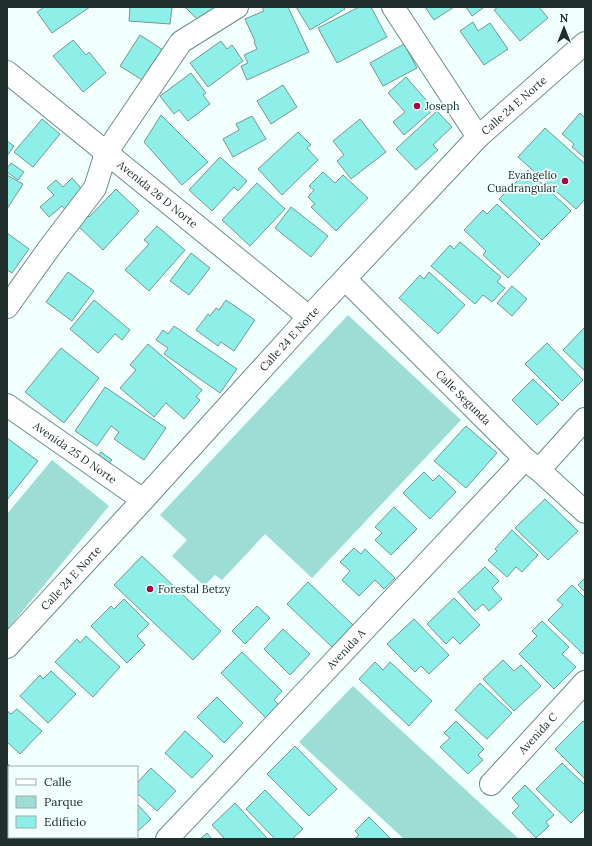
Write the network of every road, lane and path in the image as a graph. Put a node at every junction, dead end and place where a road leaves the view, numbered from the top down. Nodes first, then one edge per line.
1 (237, 7) edge
2 (393, 7) edge
3 (585, 43) edge
4 (7, 72) edge
5 (478, 137) junction
6 (106, 153) junction
7 (346, 280) junction
8 (7, 307) edge
9 (309, 317) junction
10 (7, 405) edge
11 (585, 418) edge
12 (532, 464) junction
13 (143, 500) junction
14 (585, 512) edge
15 (7, 646) edge
16 (585, 682) edge
17 (492, 784) dead end
18 (167, 839) edge

1 - 6 street
2 - 5 street
3 - 5 street, Calle 24 E Norte
4 - 6 street, Avenida 26 D Norte
5 - 7 street, Calle 24 E Norte
6 - 8 street
6 - 9 street, Avenida 26 D Norte
7 - 9 street, Calle 24 E Norte
7 - 12 street, Calle Segunda
9 - 13 street, Calle 24 E Norte
10 - 13 street, Avenida 25 D Norte
11 - 12 street, Avenida A
12 - 14 street, Calle Segunda
12 - 18 street, Avenida A
13 - 15 street, Calle 24 E Norte
16 - 17 street, Avenida C

